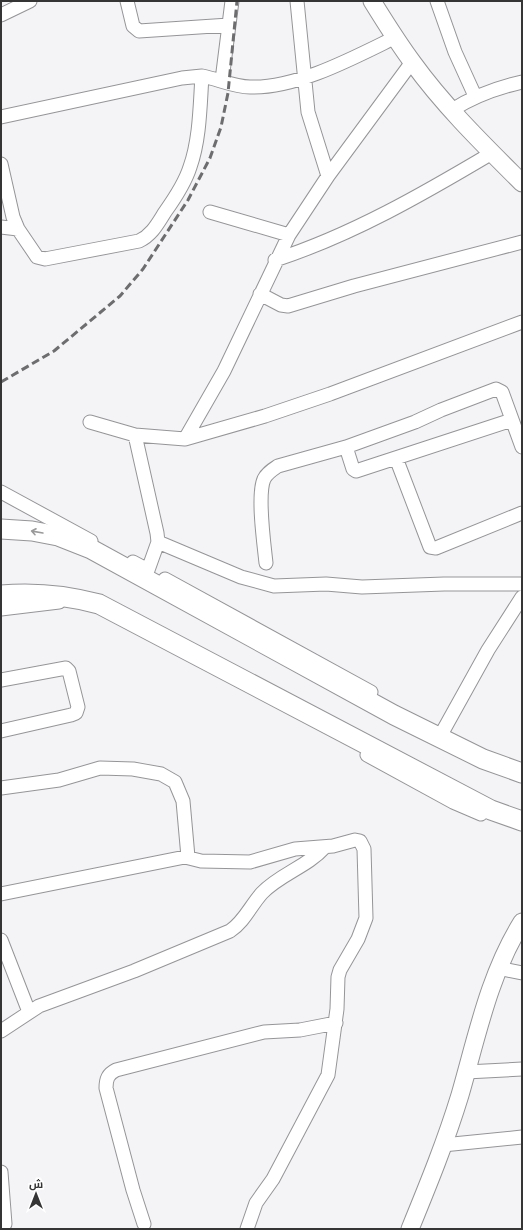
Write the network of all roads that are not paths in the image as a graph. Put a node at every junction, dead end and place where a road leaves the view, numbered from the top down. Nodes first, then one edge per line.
1 (30, 1) edge
2 (127, 1) edge
3 (232, 1) edge
4 (297, 1) edge
5 (372, 1) edge
6 (437, 1) edge
7 (1, 15) edge
8 (229, 25) junction
9 (396, 37) junction
10 (412, 62) junction
11 (202, 76) junction
12 (305, 77) junction
13 (222, 80) junction
14 (522, 82) edge
15 (475, 96) junction
16 (452, 110) junction
17 (1, 116) edge
18 (492, 153) junction
19 (1, 164) edge
20 (328, 176) junction
21 (522, 182) edge
22 (210, 212) dead end
23 (1, 227) edge
24 (18, 229) junction
25 (288, 234) junction
26 (522, 242) edge
27 (275, 260) junction
28 (260, 294) junction
29 (522, 322) edge
30 (512, 420) junction
31 (90, 422) dead end
32 (135, 435) junction
33 (185, 439) junction
34 (346, 447) junction
35 (522, 448) edge
36 (396, 458) junction
37 (1, 492) edge
38 (522, 513) edge
39 (1, 529) edge
40 (158, 542) junction
41 (266, 563) dead end
42 (148, 570) junction
43 (522, 584) edge
44 (1, 595) edge
45 (522, 597) edge
46 (1, 608) edge
47 (1, 680) edge
48 (1, 731) edge
49 (443, 731) junction
50 (522, 768) edge
51 (522, 773) edge
52 (1, 788) edge
53 (522, 821) edge
54 (522, 831) edge
55 (325, 847) junction
56 (188, 856) junction
57 (1, 894) edge
58 (522, 922) edge
59 (1, 940) edge
60 (498, 968) junction
61 (522, 973) edge
62 (29, 1012) junction
63 (336, 1023) junction
64 (1, 1031) edge
65 (522, 1070) edge
66 (466, 1072) junction
67 (522, 1137) edge
68 (443, 1145) junction
69 (1, 1172) edge
70 (5, 1224) dead end
71 (144, 1224) dead end
72 (247, 1229) edge
73 (410, 1229) edge

1 - 7 street
2 - 8 street
3 - 8 street
4 - 12 street
5 - 9 main road
6 - 15 street
8 - 13 street
9 - 10 main road
9 - 12 street
10 - 16 main road
10 - 20 street
11 - 13 street
11 - 17 street
11 - 24 street
12 - 13 street
12 - 20 street
14 - 15 street
15 - 16 street
16 - 18 main road
18 - 21 main road
18 - 27 street
19 - 24 street
20 - 25 street
22 - 25 street
23 - 24 street
25 - 27 street
26 - 28 street
27 - 28 street
28 - 33 street
29 - 33 street
30 - 34 street
30 - 35 street
30 - 36 street
31 - 32 street
32 - 33 street
32 - 40 street
34 - 36 street
34 - 41 street
36 - 38 street
37 - 42 street
51 -> 39 highway
40 - 42 street
40 - 43 street
42 - 49 street
44 - 53 highway
45 - 49 street
46 - 54 street
47 - 48 street
49 - 50 street
52 - 56 street
55 - 56 street
55 - 62 street
55 - 63 street
56 - 57 street
58 - 60 main road
59 - 62 street
60 - 61 street
60 - 66 main road
62 - 64 street
63 - 71 street
63 - 72 street
65 - 66 street
66 - 68 main road
67 - 68 street
68 - 73 main road
69 - 70 street

